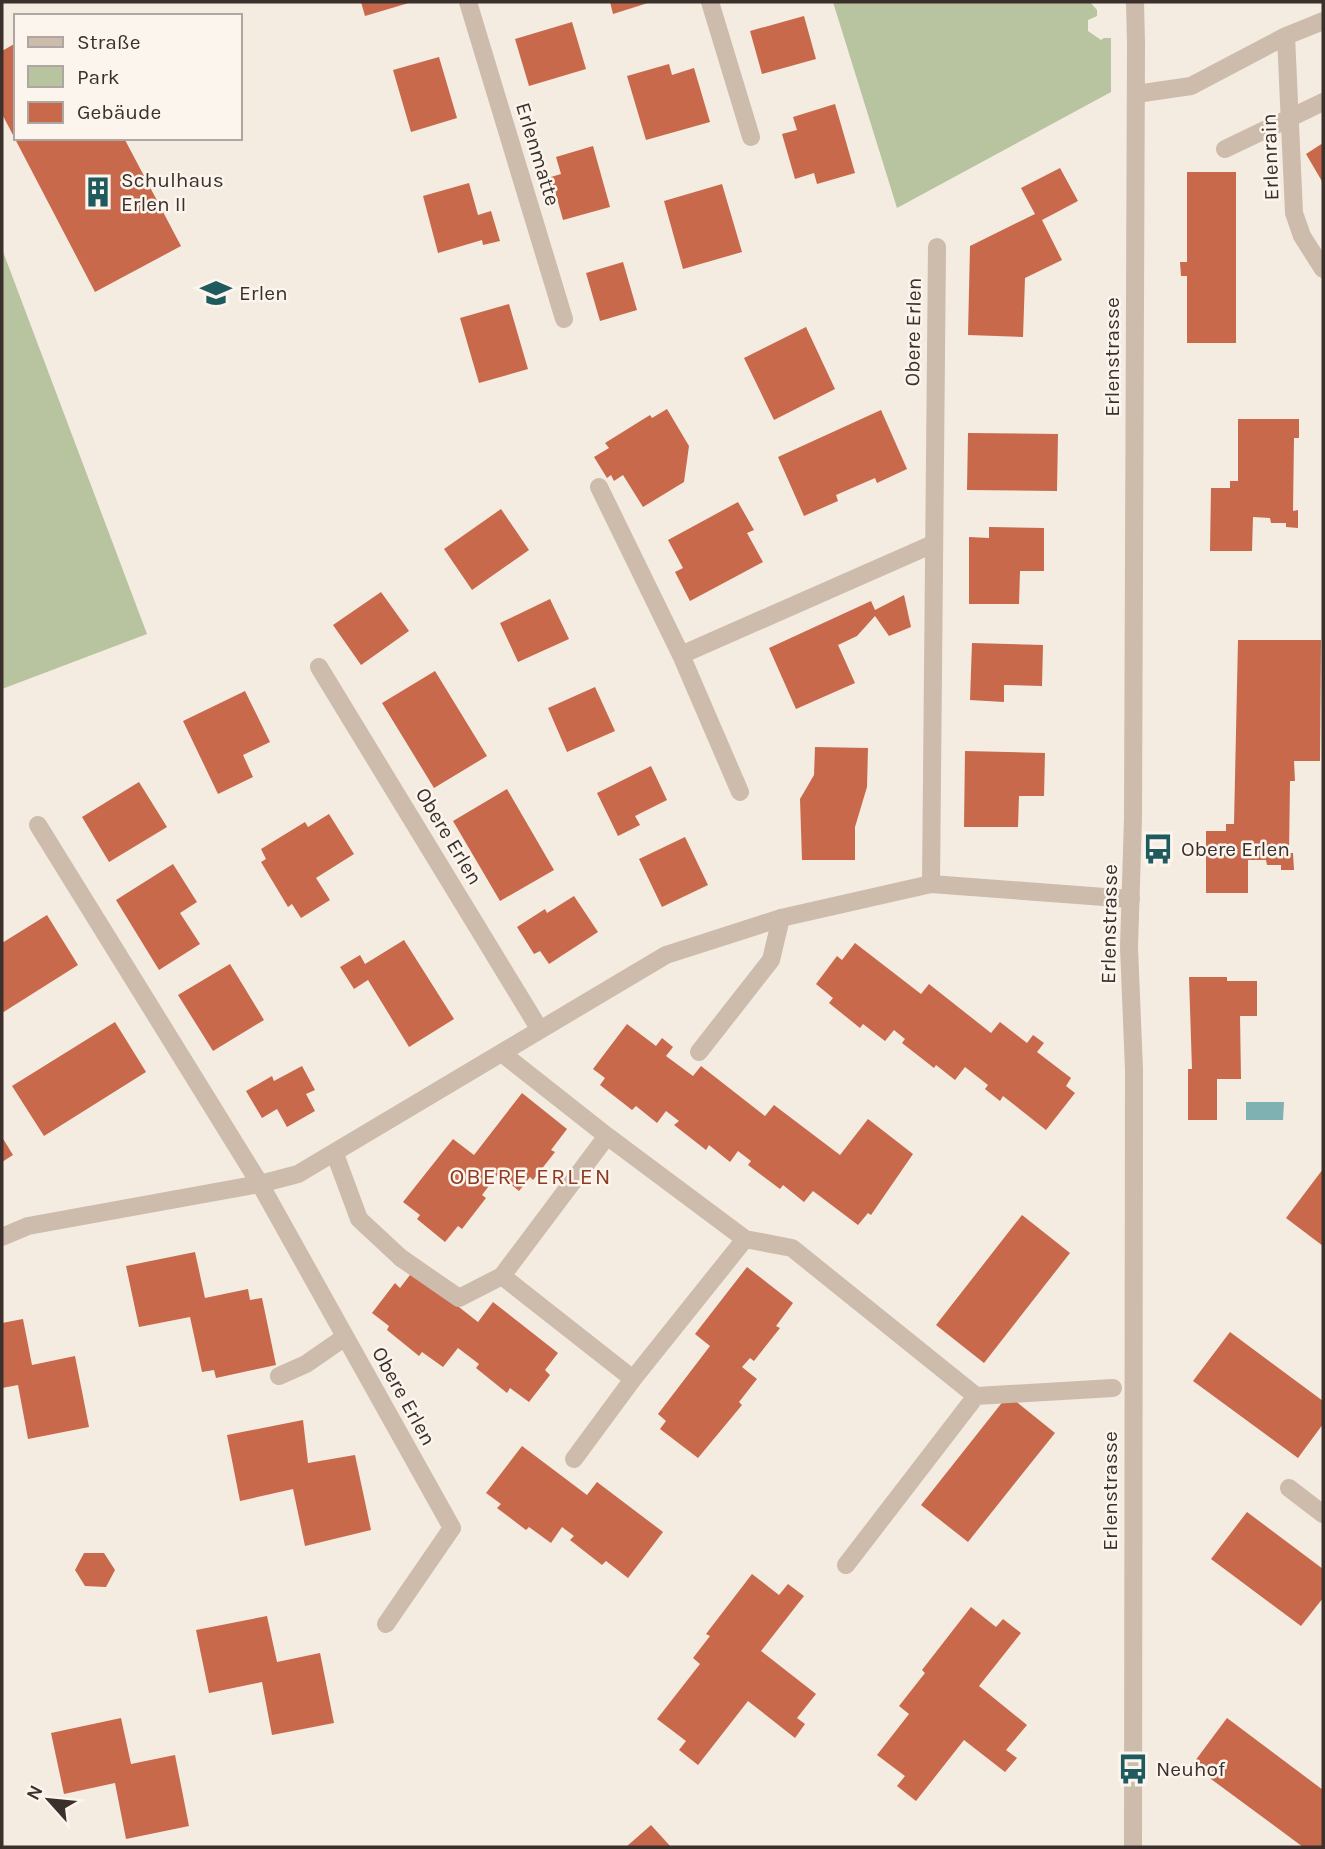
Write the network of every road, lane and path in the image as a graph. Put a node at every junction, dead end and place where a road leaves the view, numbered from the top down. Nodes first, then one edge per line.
1 (468, 2) edge
2 (710, 2) edge
3 (1135, 2) edge
4 (1323, 21) edge
5 (1286, 36) junction
6 (1136, 94) junction
7 (1323, 102) edge
8 (1292, 119) junction
9 (751, 137) dead end
10 (1225, 149) dead end
11 (937, 247) dead end
12 (1323, 269) edge
13 (564, 319) dead end
14 (599, 487) dead end
15 (933, 544) junction
16 (681, 655) junction
17 (319, 667) dead end
18 (740, 792) dead end
19 (38, 825) dead end
20 (930, 884) junction
21 (1131, 900) junction
22 (781, 918) junction
23 (540, 1030) junction
24 (699, 1052) dead end
25 (503, 1054) junction
26 (607, 1136) junction
27 (335, 1154) junction
28 (260, 1184) junction
29 (2, 1237) edge
30 (745, 1239) junction
31 (502, 1276) junction
32 (345, 1337) junction
33 (279, 1376) dead end
34 (633, 1379) junction
35 (1112, 1388) dead end
36 (976, 1396) junction
37 (574, 1459) dead end
38 (1289, 1488) dead end
39 (1323, 1514) edge
40 (846, 1565) dead end
41 (386, 1624) dead end
42 (1133, 1847) edge

1 - 13 street, Erlenmatte
2 - 9 street
3 - 6 street, Erlenstrasse
4 - 5 street
5 - 6 street
5 - 8 street, Erlenrain
6 - 21 street, Erlenstrasse
7 - 8 street
8 - 10 street
8 - 12 street, Erlenrain
11 - 15 street, Obere Erlen
14 - 16 street
15 - 16 street
15 - 20 street, Obere Erlen
16 - 18 street
17 - 23 street, Obere Erlen
19 - 28 street, Obere Erlen
20 - 21 street
20 - 22 street
21 - 42 street, Erlenstrasse
22 - 23 street
22 - 24 street
23 - 25 street
25 - 26 street
25 - 27 street
26 - 30 street
26 - 31 street
27 - 28 street
27 - 31 street
28 - 29 street
28 - 32 street, Obere Erlen
30 - 34 street
30 - 36 street
31 - 34 street
32 - 33 street
32 - 41 street, Obere Erlen
34 - 37 street
35 - 36 street
36 - 40 street
38 - 39 street

